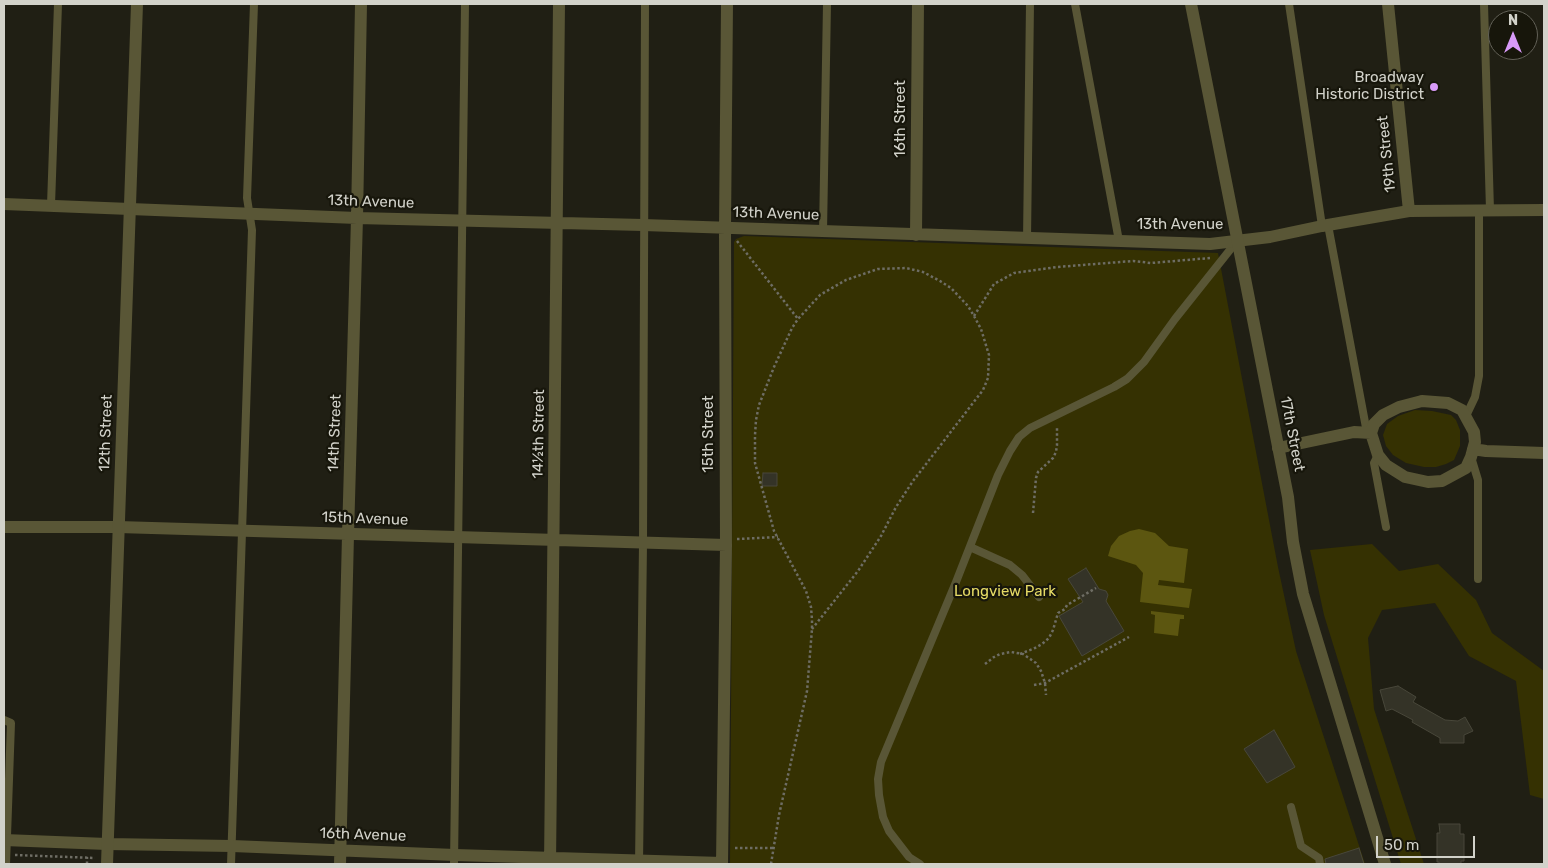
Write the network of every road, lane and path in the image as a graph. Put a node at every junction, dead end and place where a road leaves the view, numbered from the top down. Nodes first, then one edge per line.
1 (58, 4) edge
2 (137, 4) edge
3 (254, 4) edge
4 (361, 4) edge
5 (465, 4) edge
6 (559, 4) edge
7 (645, 4) edge
8 (727, 4) edge
9 (826, 4) edge
10 (918, 4) edge
11 (1030, 4) edge
12 (1074, 4) edge
13 (1191, 4) edge
14 (1289, 4) edge
15 (1388, 4) edge
16 (1484, 4) edge
17 (4, 204) edge
18 (51, 205) junction
19 (131, 209) junction
20 (1484, 210) junction
21 (1544, 210) edge
22 (1409, 211) junction
23 (250, 214) junction
24 (358, 218) junction
25 (463, 221) junction
26 (557, 223) junction
27 (1325, 225) junction
28 (643, 226) junction
29 (725, 229) junction
30 (823, 232) junction
31 (916, 235) junction
32 (736, 239) dead end
33 (1026, 239) junction
34 (1120, 241) junction
35 (1237, 241) junction
36 (1226, 255) junction
37 (974, 316) junction
38 (798, 319) junction
39 (1056, 415) junction
40 (1466, 416) junction
41 (1369, 433) junction
42 (1278, 448) junction
43 (1472, 453) junction
44 (1544, 453) edge
45 (1378, 455) junction
46 (1034, 513) dead end
47 (4, 526) edge
48 (118, 527) junction
49 (1386, 527) dead end
50 (243, 531) junction
51 (348, 535) junction
52 (458, 538) junction
53 (778, 538) junction
54 (554, 540) junction
55 (726, 542) junction
56 (643, 544) junction
57 (970, 547) junction
58 (1478, 578) dead end
59 (1096, 588) dead end
60 (1039, 597) dead end
61 (812, 629) junction
62 (1128, 637) dead end
63 (1020, 654) junction
64 (985, 664) dead end
65 (1045, 682) junction
66 (1034, 685) dead end
67 (1046, 695) dead end
68 (4, 720) edge
69 (1291, 807) dead end
70 (5, 840) edge
71 (107, 844) junction
72 (232, 846) junction
73 (722, 848) junction
74 (774, 848) junction
75 (341, 851) junction
76 (6, 854) junction
77 (454, 859) edge
78 (102, 861) edge
79 (550, 861) edge
80 (639, 862) edge
81 (722, 863) edge
82 (6, 864) edge
83 (231, 864) edge
84 (340, 864) edge
85 (771, 864) edge
86 (920, 864) edge
87 (1320, 864) edge
88 (1385, 864) edge

1 - 18 lane
2 - 19 street, 12th Street
3 - 23 lane
4 - 24 street, 14th Street
5 - 25 lane
6 - 26 street, 14½th Street
7 - 28 lane
8 - 29 street, 15th Street
9 - 30 lane
10 - 31 street, 16th Street
11 - 33 lane
12 - 34 lane
13 - 35 street, 17th Street
14 - 27 lane
15 - 22 street, 19th Street
16 - 20 lane
17 - 18 street, 13th Avenue
18 - 19 street, 13th Avenue
19 - 23 street, 13th Avenue
19 - 48 street, 12th Street
20 - 21 street, 13th Avenue
20 - 22 street, 13th Avenue
20 - 40 lane
22 - 27 street, 13th Avenue
23 - 24 street, 13th Avenue
23 - 50 lane
24 - 25 street, 13th Avenue
24 - 51 street, 14th Street
25 - 26 street, 13th Avenue
25 - 52 lane
26 - 28 street, 13th Avenue
26 - 54 street, 14½th Street
27 - 35 street, 13th Avenue
27 - 41 lane
28 - 29 street, 13th Avenue
28 - 56 lane
29 - 30 street, 13th Avenue
29 - 55 street, 15th Street
30 - 31 street, 13th Avenue
31 - 33 street, 13th Avenue
32 - 38 path
33 - 34 street, 13th Avenue
34 - 35 street, 13th Avenue
35 - 36 lane
35 - 42 street, 17th Street
36 - 37 path
36 - 39 lane
37 - 38 path
37 - 61 path
38 - 53 path
39 - 46 path
39 - 57 lane
40 - 41 street
40 - 43 street
41 - 42 street
41 - 45 street
42 - 88 street, 17th Street
43 - 44 street
43 - 45 street
43 - 58 lane
45 - 49 lane
47 - 48 street, 15th Avenue
48 - 50 street, 15th Avenue
48 - 71 street, 12th Street
50 - 51 street, 15th Avenue
50 - 72 lane
51 - 52 street, 15th Avenue
51 - 75 street, 14th Street
52 - 54 street, 15th Avenue
52 - 77 lane
53 - 55 path
53 - 61 path
54 - 56 street, 15th Avenue
54 - 79 street, 14½th Street
55 - 56 street, 15th Avenue
55 - 73 street, 15th Street
56 - 80 lane
57 - 60 lane
57 - 86 lane
59 - 63 path
61 - 74 path
62 - 65 path
63 - 64 path
63 - 65 path
65 - 66 path
65 - 67 path
68 - 70 lane
69 - 87 lane
70 - 71 street, 16th Avenue
70 - 76 lane
71 - 72 street, 16th Avenue
71 - 78 street, 12th Street
72 - 75 street, 16th Avenue
72 - 83 lane
73 - 74 path
73 - 81 street, 15th Street
74 - 85 path
75 - 77 street, 16th Avenue
75 - 84 street, 14th Street
76 - 78 path
76 - 82 lane
77 - 79 street, 16th Avenue
79 - 80 street, 16th Avenue
80 - 81 street, 16th Avenue

